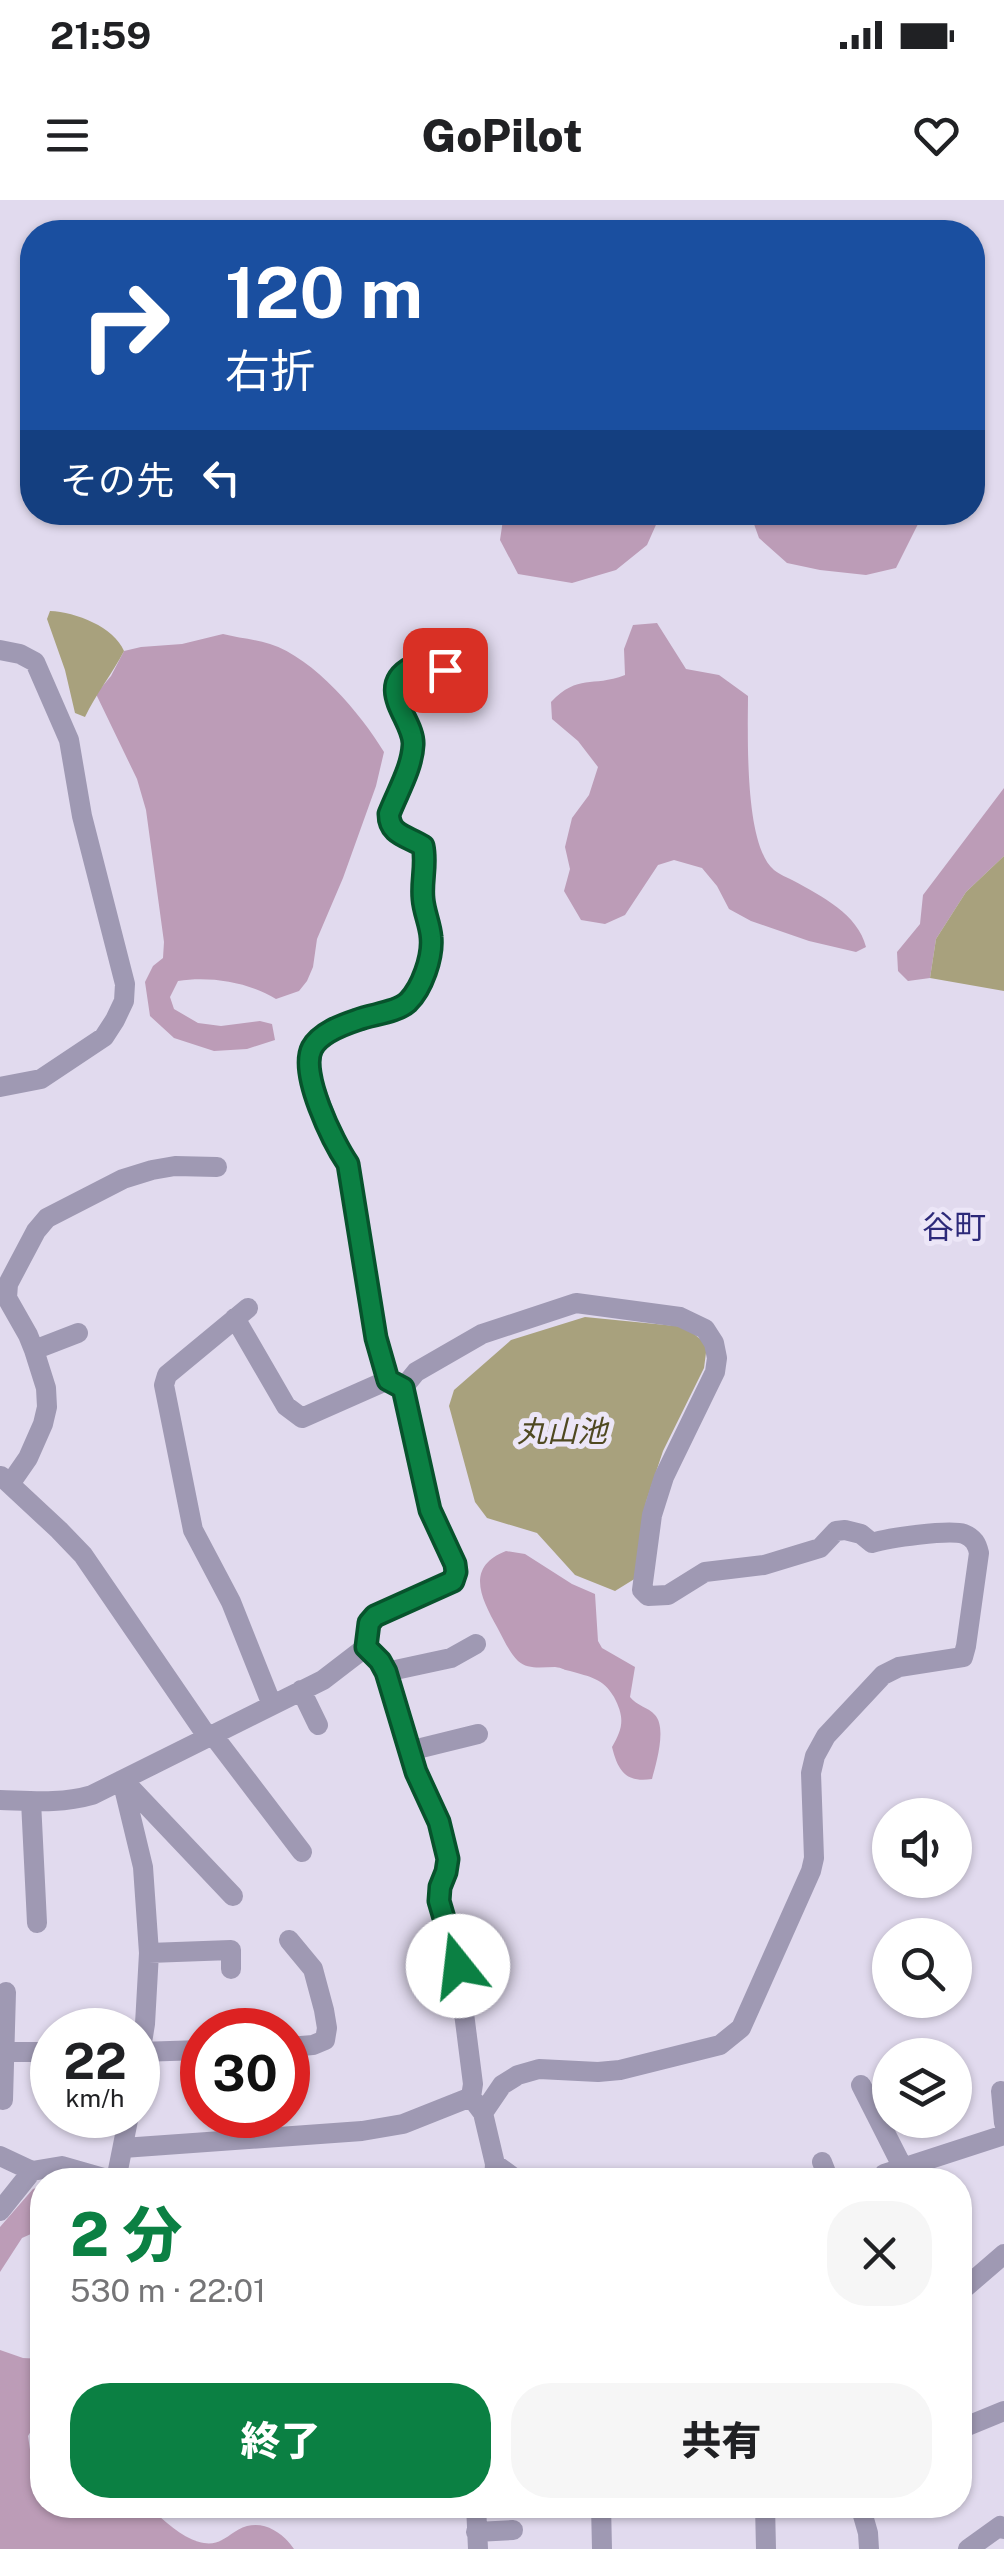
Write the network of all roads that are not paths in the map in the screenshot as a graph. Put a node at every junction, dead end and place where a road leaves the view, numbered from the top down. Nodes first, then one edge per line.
1 (0, 650) edge
2 (474, 661) dead end
3 (0, 1087) edge
4 (217, 1167) dead end
5 (78, 1332) dead end
6 (34, 1350) junction
7 (395, 1384) junction
8 (5, 1480) edge
9 (476, 1644) dead end
10 (366, 1647) junction
11 (386, 1672) junction
12 (302, 1690) junction
13 (272, 1705) junction
14 (318, 1725) dead end
15 (478, 1734) dead end
16 (210, 1735) junction
17 (409, 1751) junction
18 (122, 1780) junction
19 (0, 1800) edge
20 (31, 1801) junction
21 (302, 1852) dead end
22 (233, 1896) dead end
23 (36, 1924) dead end
24 (290, 1940) dead end
25 (149, 1953) junction
26 (231, 1969) dead end
27 (6, 1992) dead end
28 (146, 2008) edge
29 (310, 2045) edge
30 (6, 2052) junction
31 (30, 2052) edge
32 (860, 2085) dead end
33 (1001, 2091) dead end
34 (3, 2100) dead end
35 (477, 2105) junction
36 (1004, 2124) edge
37 (310, 2127) edge
38 (1004, 2135) edge
39 (125, 2138) edge
40 (194, 2138) edge
41 (123, 2148) junction
42 (0, 2156) edge
43 (117, 2168) edge
44 (493, 2168) edge
45 (893, 2168) edge
46 (903, 2168) edge
47 (30, 2170) edge
48 (30, 2174) edge
49 (0, 2211) edge
50 (1004, 2254) edge
51 (972, 2282) edge
52 (1004, 2411) edge
53 (972, 2425) edge
54 (601, 2518) edge
55 (765, 2518) edge
56 (864, 2518) edge
57 (1004, 2529) edge
58 (512, 2530) dead end
59 (477, 2540) edge
60 (602, 2549) edge
61 (766, 2549) edge
62 (870, 2549) edge
63 (968, 2549) edge

1 - 3 street
2 - 7 street
4 - 6 street
5 - 6 street
6 - 8 street
7 - 10 street
7 - 13 street
7 - 35 street
8 - 16 street
9 - 11 street
10 - 11 street
10 - 12 street
11 - 17 street
12 - 13 street
12 - 14 street
13 - 16 street
15 - 17 street
16 - 18 street
16 - 21 street
17 - 35 street
18 - 20 street
18 - 22 street
18 - 25 street
19 - 20 street
20 - 23 street
24 - 29 street
25 - 26 street
25 - 28 street
27 - 30 street
30 - 31 street
30 - 34 street
32 - 45 street
33 - 36 street
35 - 37 street
35 - 44 street
38 - 46 street
39 - 41 street
40 - 41 street
41 - 43 street
42 - 47 street
48 - 49 street
50 - 51 street
52 - 53 street
54 - 60 street
55 - 61 street
56 - 62 street
57 - 63 street
58 - 59 street

